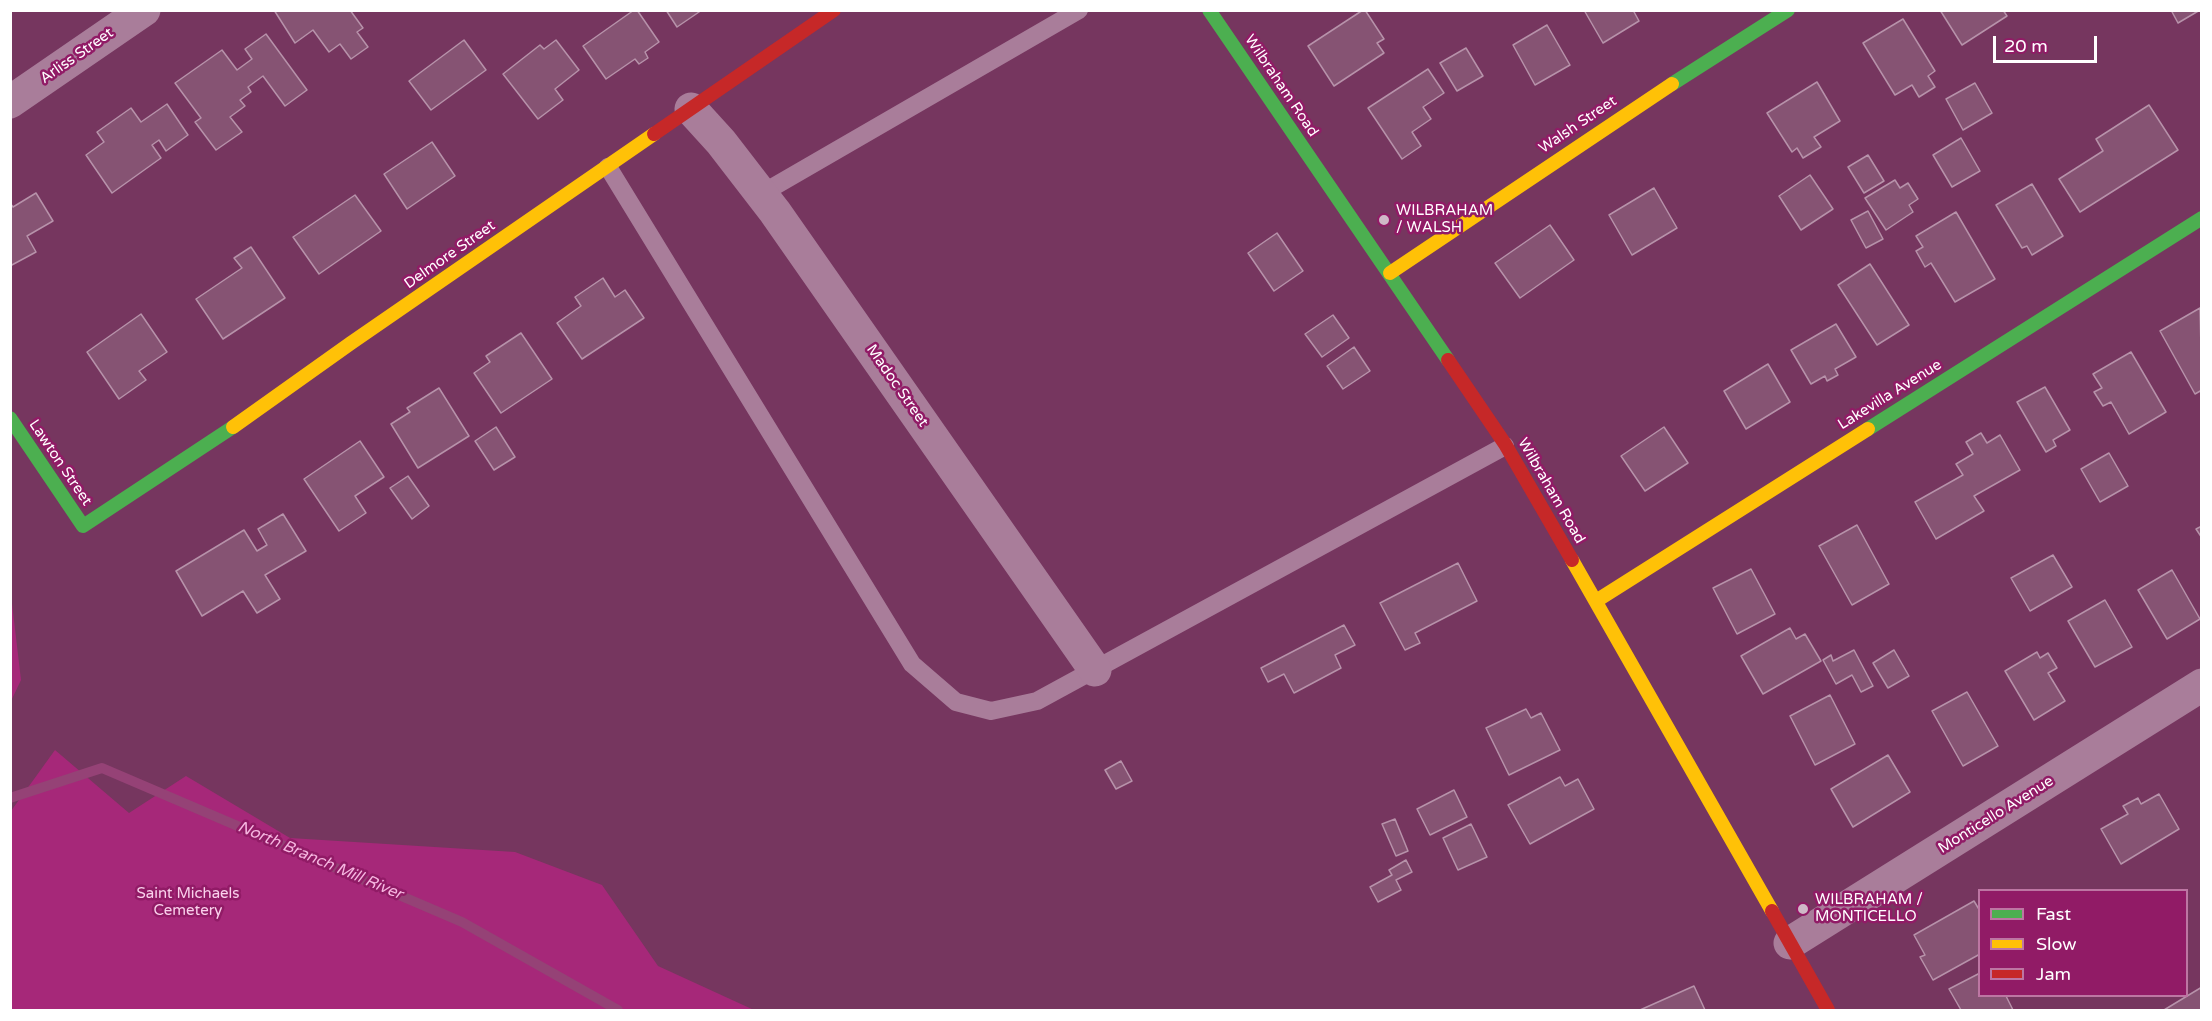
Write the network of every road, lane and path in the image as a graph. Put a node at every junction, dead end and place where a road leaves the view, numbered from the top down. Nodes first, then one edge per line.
1 (144, 10) edge
2 (834, 10) edge
3 (1078, 10) edge
4 (1209, 10) edge
5 (1788, 10) edge
6 (10, 102) edge
7 (691, 109) junction
8 (608, 167) junction
9 (761, 194) junction
10 (2202, 218) edge
11 (1390, 273) junction
12 (10, 418) edge
13 (1505, 446) junction
14 (83, 526) joint
15 (1596, 601) junction
16 (1095, 670) junction
17 (2202, 685) edge
18 (1790, 943) junction
19 (1828, 1011) edge

1 - 6 street, Arliss Street
2 - 7 street, Delmore Street
3 - 9 lane
4 - 11 street, Wilbraham Road
5 - 11 street, Walsh Street
7 - 8 street, Delmore Street
7 - 9 street, Madoc Street
8 - 14 street, Delmore Street
8 - 16 lane
9 - 16 street, Madoc Street
10 - 15 street, Lakevilla Avenue
11 - 13 street, Wilbraham Road
12 - 14 street, Lawton Street
13 - 15 street, Wilbraham Road
13 - 16 lane
15 - 18 street, Wilbraham Road
17 - 18 street, Monticello Avenue
18 - 19 street, Wilbraham Road

